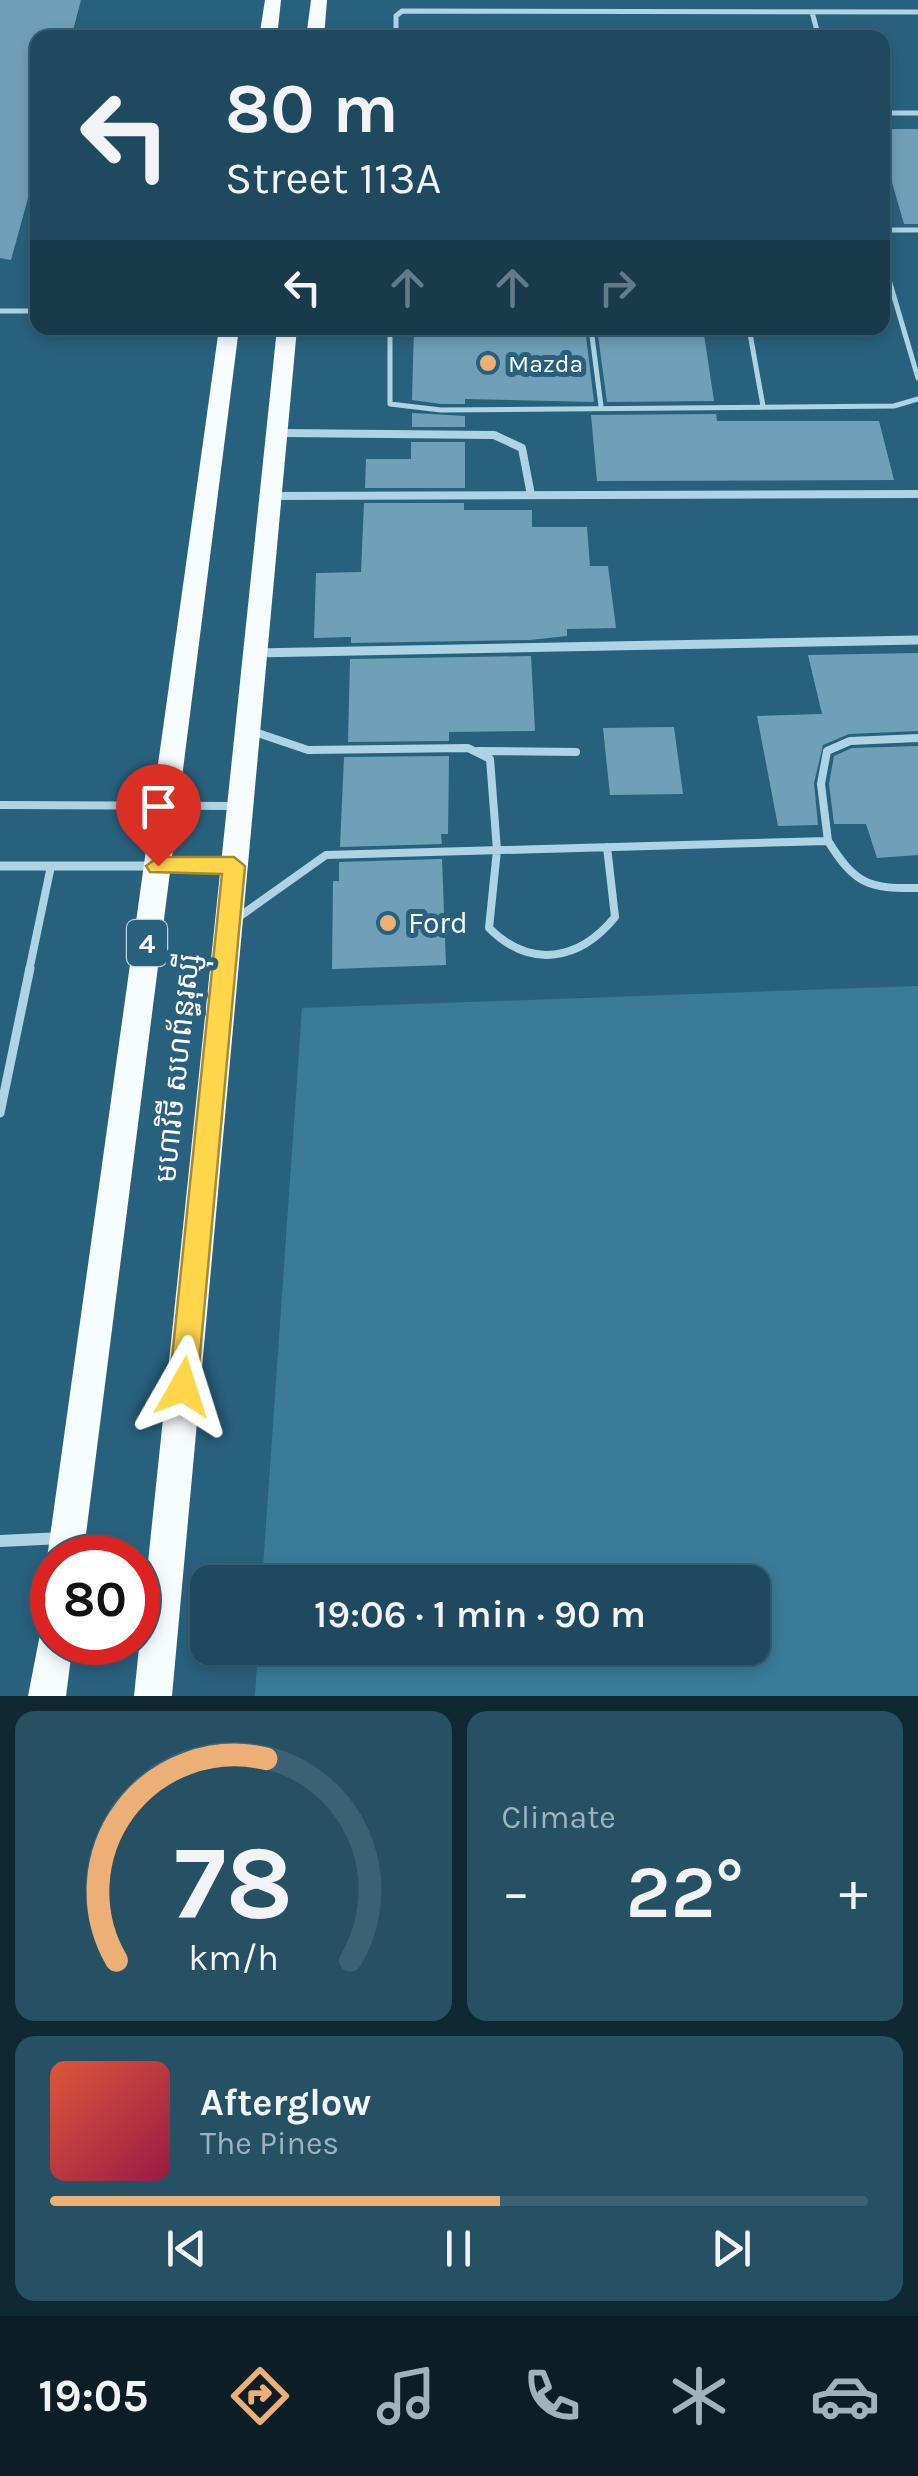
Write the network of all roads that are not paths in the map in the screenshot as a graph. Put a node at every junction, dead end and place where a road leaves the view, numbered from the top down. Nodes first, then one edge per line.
1 (273, 0) edge
2 (318, 0) edge
3 (812, 12) junction
4 (918, 12) edge
5 (269, 30) edge
6 (316, 30) edge
7 (396, 30) edge
8 (818, 30) edge
9 (890, 113) edge
10 (918, 113) edge
11 (890, 230) edge
12 (918, 230) edge
13 (890, 283) edge
14 (0, 311) edge
15 (30, 312) edge
16 (228, 335) edge
17 (286, 335) edge
18 (390, 335) edge
19 (592, 335) edge
20 (750, 335) edge
21 (918, 378) edge
22 (918, 399) edge
23 (601, 406) junction
24 (763, 406) junction
25 (276, 433) junction
26 (918, 494) edge
27 (531, 495) junction
28 (270, 496) junction
29 (918, 640) edge
30 (255, 654) junction
31 (248, 730) junction
32 (918, 738) edge
33 (478, 750) junction
34 (576, 752) dead end
35 (0, 805) edge
36 (165, 806) junction
37 (240, 806) junction
38 (828, 841) junction
39 (607, 847) junction
40 (497, 850) junction
41 (0, 866) edge
42 (51, 866) junction
43 (158, 866) junction
44 (234, 866) junction
45 (918, 888) edge
46 (228, 924) junction
47 (0, 1113) edge
48 (69, 1535) edge
49 (0, 1540) edge
50 (30, 1544) edge
51 (51, 1665) edge
52 (46, 1696) edge
53 (153, 1696) edge

1 - 5 highway
2 - 6 highway
3 - 4 lane
3 - 7 lane
3 - 8 lane
9 - 10 lane
11 - 12 lane
13 - 21 lane
14 - 15 lane
16 - 36 highway, មហាវិថី សហព័ន្ធរុស្ស៊ី / 4
17 - 25 highway, មហាវិថី សហព័ន្ធរុស្ស៊ី
18 - 23 lane
19 - 23 lane
20 - 24 lane
22 - 24 lane
23 - 24 lane
25 - 27 lane
25 - 28 highway, មហាវិថី សហព័ន្ធរុស្ស៊ី
26 - 27 lane
27 - 28 lane
28 - 30 highway, មហាវិថី សហព័ន្ធរុស្ស៊ី
29 - 30 street
30 - 31 highway, មហាវិថី សហព័ន្ធរុស្ស៊ី
31 - 33 lane
31 - 37 highway, មហាវិថី សហព័ន្ធរុស្ស៊ី
32 - 38 lane
33 - 34 lane
33 - 40 lane
35 - 36 lane
36 - 37 lane
36 - 43 highway, មហាវិថី សហព័ន្ធរុស្ស៊ី / 4
37 - 44 highway, មហាវិថី សហព័ន្ធរុស្ស៊ី
38 - 39 lane
38 - 45 lane
39 - 40 lane
39 - 40 lane
40 - 46 lane
41 - 42 street
42 - 43 street
42 - 47 lane
43 - 44 street
43 - 48 highway, មហាវិថី សហព័ន្ធរុស្ស៊ី / 4
44 - 46 highway, មហាវិថី សហព័ន្ធរុស្ស៊ី
46 - 53 highway, មហាវិថី សហព័ន្ធរុស្ស៊ី
49 - 50 street
51 - 52 highway

